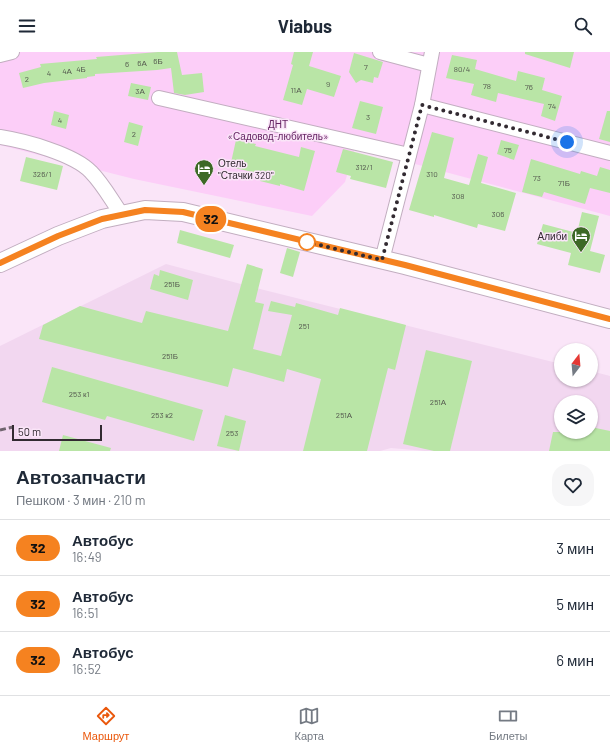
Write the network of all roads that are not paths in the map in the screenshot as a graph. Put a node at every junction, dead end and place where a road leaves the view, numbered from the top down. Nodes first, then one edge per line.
1 (12, 52) edge
2 (380, 52) edge
3 (0, 55) edge
4 (431, 59) edge
5 (159, 98) dead end
6 (422, 105) junction
7 (0, 137) edge
8 (610, 153) edge
9 (409, 156) junction
10 (122, 215) junction
11 (382, 260) junction
12 (0, 263) edge
13 (610, 319) edge

1 - 3 street
2 - 4 street
4 - 6 street
5 - 9 street
6 - 8 street
6 - 9 street
7 - 10 street
9 - 11 street
10 - 11 street
10 - 12 street
11 - 13 street

